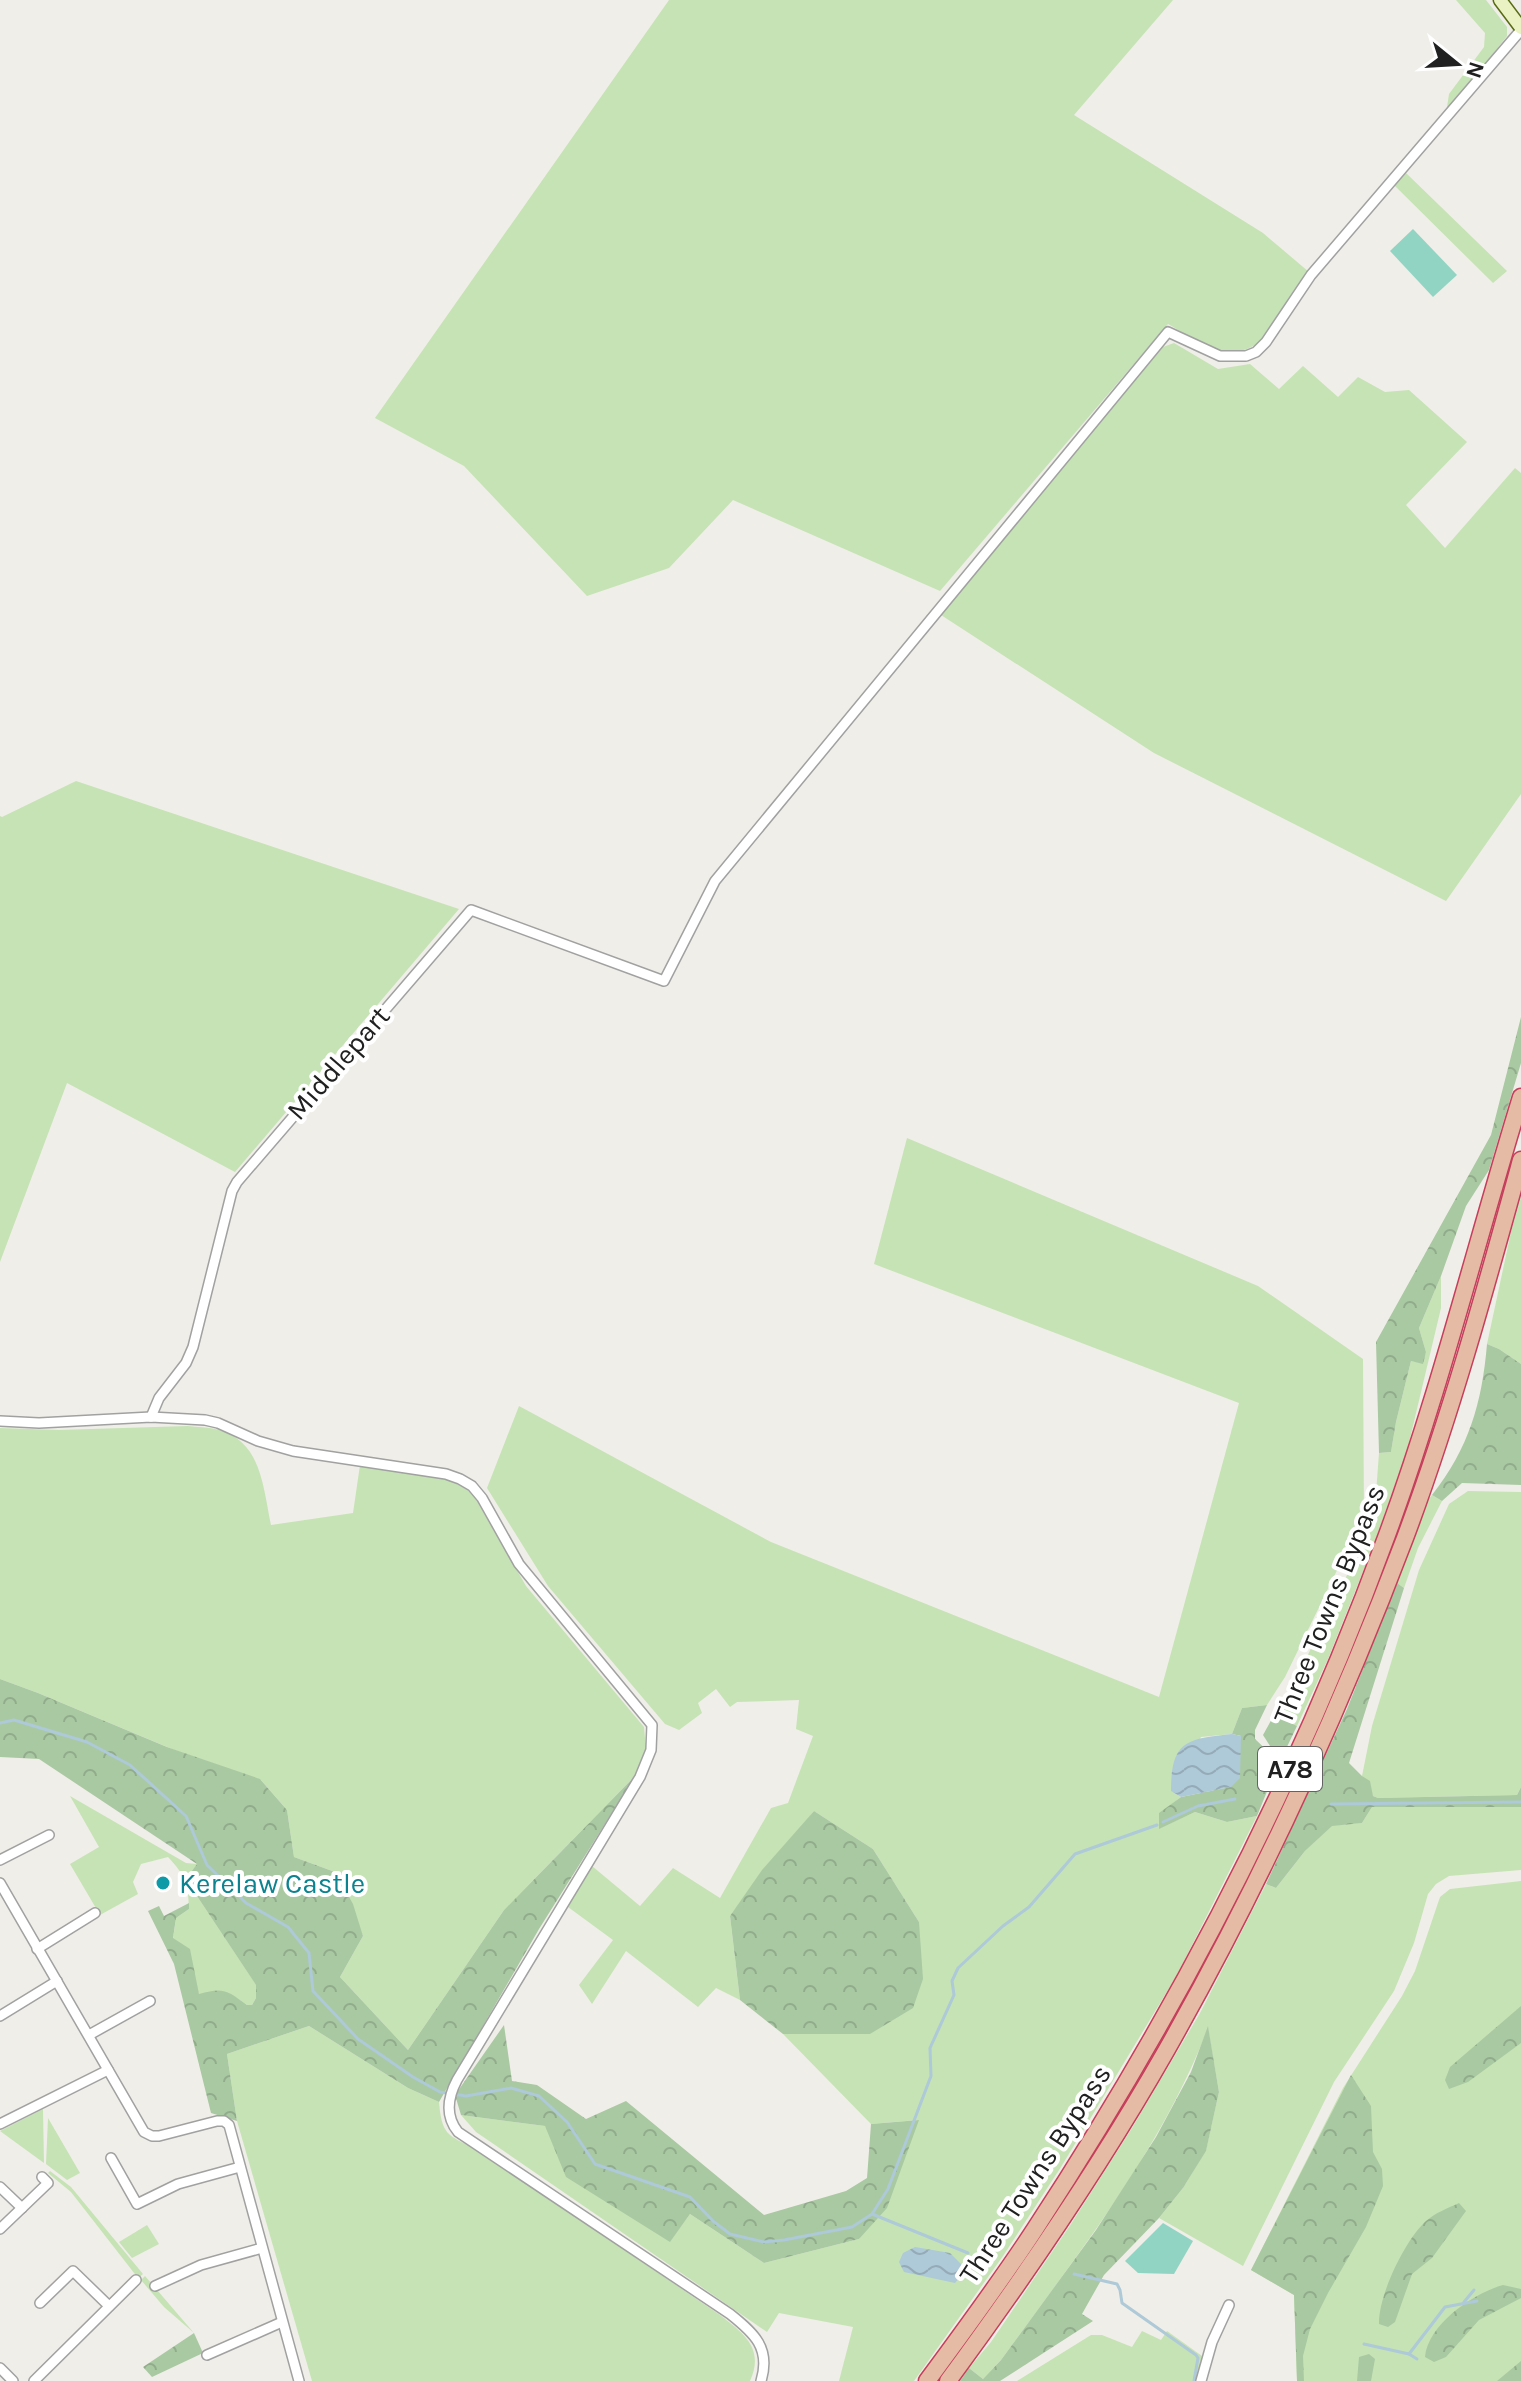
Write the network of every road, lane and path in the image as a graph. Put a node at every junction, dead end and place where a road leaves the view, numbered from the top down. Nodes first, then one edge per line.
1 (1500, 0) edge
2 (1521, 29) edge
3 (1521, 1097) edge
4 (1521, 1160) edge
5 (151, 1417) junction
6 (0, 1421) edge
7 (49, 1835) dead end
8 (0, 1860) edge
9 (0, 1883) edge
10 (5, 1902) edge
11 (95, 1913) dead end
12 (37, 1949) junction
13 (57, 1981) junction
14 (150, 2001) dead end
15 (0, 2016) edge
16 (89, 2035) junction
17 (108, 2070) junction
18 (0, 2124) edge
19 (111, 2158) dead end
20 (240, 2167) junction
21 (42, 2177) dead end
22 (0, 2187) edge
23 (22, 2208) junction
24 (0, 2229) edge
25 (262, 2248) junction
26 (136, 2280) dead end
27 (155, 2286) dead end
28 (40, 2303) dead end
29 (1229, 2305) dead end
30 (109, 2306) junction
31 (282, 2322) junction
32 (207, 2355) dead end
33 (0, 2368) edge
34 (13, 2381) edge
35 (34, 2381) edge
36 (299, 2381) edge
37 (761, 2381) edge
38 (927, 2381) edge
39 (948, 2381) edge
40 (1201, 2381) edge

1 - 2 main road
2 - 5 street, Middlepart
3 - 38 highway, Three Towns Bypass / A78
4 - 39 highway, Three Towns Bypass / A78
5 - 6 street
5 - 37 street
7 - 8 street
9 - 10 street
10 - 12 street
11 - 12 street
12 - 13 street
13 - 15 street
13 - 16 street
14 - 16 street
16 - 17 street
17 - 18 street
17 - 20 street
19 - 20 street
20 - 25 street
21 - 23 street
22 - 23 street
23 - 24 street
25 - 27 street
25 - 31 street
26 - 30 street
28 - 30 street
29 - 40 street
30 - 35 street
31 - 32 street
31 - 36 street
33 - 34 street

